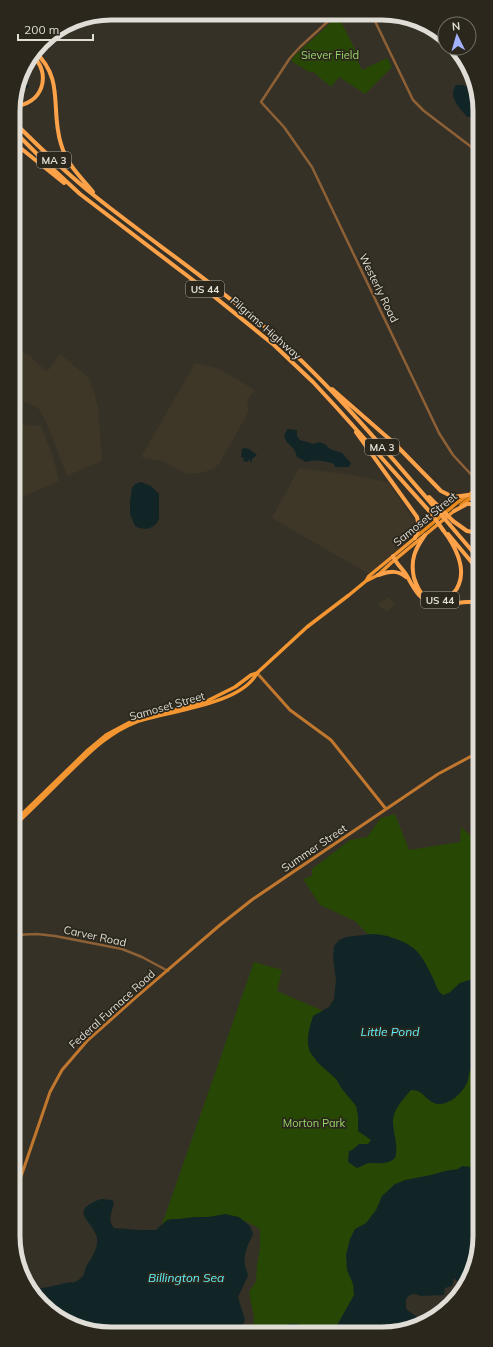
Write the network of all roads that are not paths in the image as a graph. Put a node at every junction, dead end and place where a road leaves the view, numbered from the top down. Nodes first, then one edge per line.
1 (330, 20) edge
2 (374, 20) edge
3 (38, 56) edge
4 (36, 59) edge
5 (20, 105) edge
6 (20, 128) edge
7 (20, 137) edge
8 (20, 148) edge
9 (473, 148) edge
10 (80, 194) junction
11 (97, 198) junction
12 (326, 386) junction
13 (342, 413) junction
14 (473, 477) edge
15 (473, 492) edge
16 (468, 495) junction
17 (473, 497) edge
18 (473, 504) edge
19 (454, 511) junction
20 (452, 523) junction
21 (443, 530) junction
22 (473, 532) edge
23 (425, 535) junction
24 (415, 538) junction
25 (473, 551) edge
26 (394, 558) junction
27 (473, 563) edge
28 (378, 575) junction
29 (409, 580) junction
30 (366, 581) junction
31 (473, 602) edge
32 (257, 673) junction
33 (473, 755) edge
34 (386, 809) junction
35 (20, 816) edge
36 (20, 820) edge
37 (20, 935) edge
38 (168, 970) junction
39 (20, 1179) edge

1 - 14 street, Westerly Road
2 - 9 street
3 - 11 highway, US 44
4 - 5 highway
6 - 11 highway, Pilgrims Highway / MA 3
7 - 10 highway, Pilgrims Highway / MA 3
8 - 10 highway, US 44
10 - 13 highway, Pilgrims Highway / US 44
11 - 12 highway, Pilgrims Highway / US 44
12 - 16 highway, US 44
12 - 20 highway, Pilgrims Highway / MA 3, bridge
13 - 21 highway, Pilgrims Highway / US 44, bridge
13 - 24 highway
15 - 16 main road, Samoset Street
16 - 24 main road, Samoset Street
17 - 19 main road, Samoset Street / US 44
18 - 19 highway
19 - 23 highway, Samoset Street / US 44
20 - 22 highway
20 - 25 highway
21 - 23 highway, US 44
21 - 27 highway
23 - 26 highway, Samoset Street
24 - 26 highway, Samoset Street
26 - 28 highway, Samoset Street
26 - 29 highway
26 - 30 highway, Samoset Street
28 - 29 highway
28 - 30 highway, Samoset Street
29 - 31 highway
30 - 32 highway, Samoset Street
32 - 34 main road
32 - 35 highway, Samoset Street
32 - 36 highway, Samoset Street
33 - 34 main road, Summer Street
34 - 38 main road, Summer Street
37 - 38 street, Carver Road
38 - 39 main road, Federal Furnace Road

